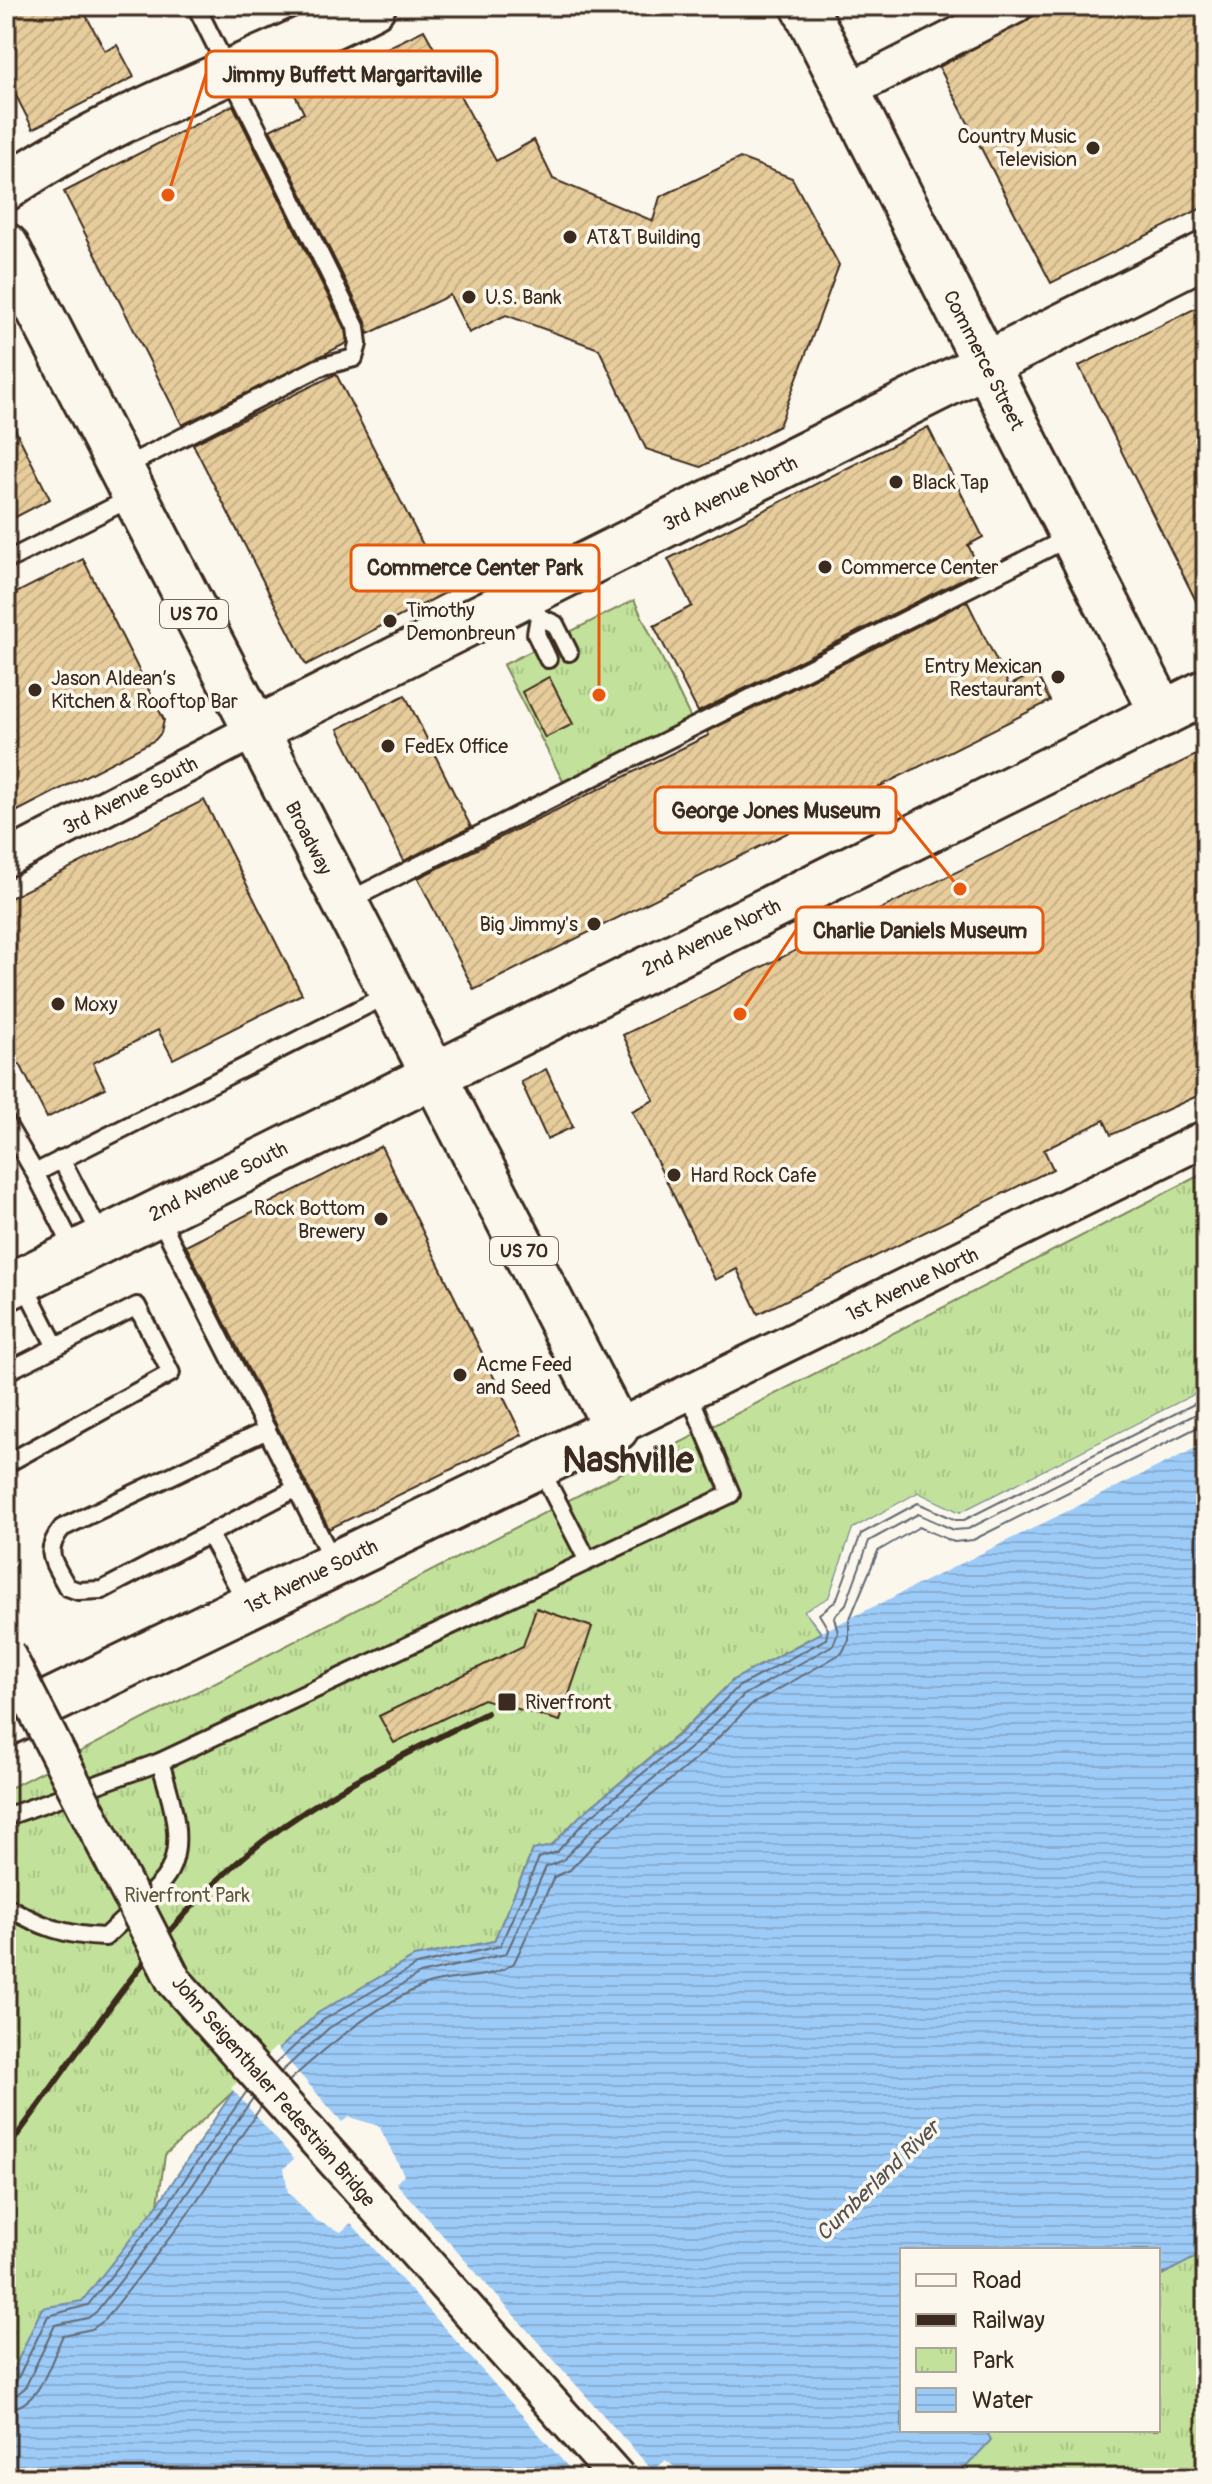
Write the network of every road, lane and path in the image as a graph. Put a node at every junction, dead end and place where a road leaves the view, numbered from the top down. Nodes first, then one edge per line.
1 (196, 6) edge
2 (373, 6) edge
3 (804, 6) edge
4 (1015, 6) edge
5 (228, 71) junction
6 (848, 91) junction
7 (6, 188) edge
8 (6, 246) edge
9 (1206, 254) edge
10 (988, 366) junction
11 (127, 483) junction
12 (1074, 535) junction
13 (6, 561) edge
14 (533, 605) junction
15 (569, 652) dead end
16 (548, 659) dead end
17 (1206, 692) edge
18 (1163, 714) junction
19 (253, 731) junction
20 (6, 859) edge
21 (343, 904) junction
22 (390, 994) junction
23 (431, 1075) junction
24 (6, 1123) edge
25 (1206, 1138) edge
26 (61, 1159) junction
27 (35, 1173) junction
28 (157, 1212) junction
29 (90, 1246) junction
30 (14, 1284) edge
31 (56, 1347) junction
32 (6, 1372) edge
33 (689, 1394) junction
34 (616, 1428) junction
35 (267, 1430) junction
36 (8, 1458) edge
37 (539, 1467) junction
38 (297, 1488) junction
39 (209, 1535) junction
40 (587, 1559) junction
41 (335, 1564) junction
42 (249, 1606) junction
43 (6, 1652) edge
44 (6, 1723) edge
45 (160, 1762) junction
46 (6, 1812) edge
47 (6, 1906) edge
48 (618, 2478) edge

1 - 5 lane
2 - 5 street
3 - 6 street, Commerce Street
4 - 6 street
5 - 7 street
5 - 11 lane
6 - 10 street, Commerce Street
8 - 11 street, Broadway / US 70
9 - 10 street, 3rd Avenue North
10 - 12 street, Commerce Street
10 - 14 street, 3rd Avenue North
11 - 13 lane
11 - 19 street, Broadway / US 70
12 - 18 street, Commerce Street
12 - 21 lane
14 - 15 lane
14 - 16 lane
14 - 19 street, 3rd Avenue North
17 - 18 street, 2nd Avenue North
18 - 23 street, 2nd Avenue North
19 - 20 street, 3rd Avenue South
19 - 21 street, Broadway / US 70
21 - 22 street, Broadway / US 70
22 - 23 street, Broadway / US 70
22 - 26 lane
23 - 28 street, 2nd Avenue South
23 - 34 street, Broadway / US 70
24 - 27 lane
25 - 33 street, 1st Avenue North
26 - 27 lane
26 - 29 lane
27 - 29 lane
28 - 29 street, 2nd Avenue South
28 - 35 lane
29 - 30 street, 2nd Avenue South
30 - 31 lane
31 - 32 lane
31 - 36 lane
33 - 34 street, 1st Avenue North
33 - 40 lane
34 - 37 street, 1st Avenue South
35 - 38 lane
35 - 39 lane
37 - 40 lane
37 - 41 street, 1st Avenue South
38 - 39 lane
38 - 41 lane
39 - 42 lane
40 - 45 lane
41 - 42 street, 1st Avenue South
42 - 44 street, 1st Avenue South
43 - 48 street, John Seigenthaler Pedestrian Bridge, bridge
45 - 46 lane
45 - 47 lane

